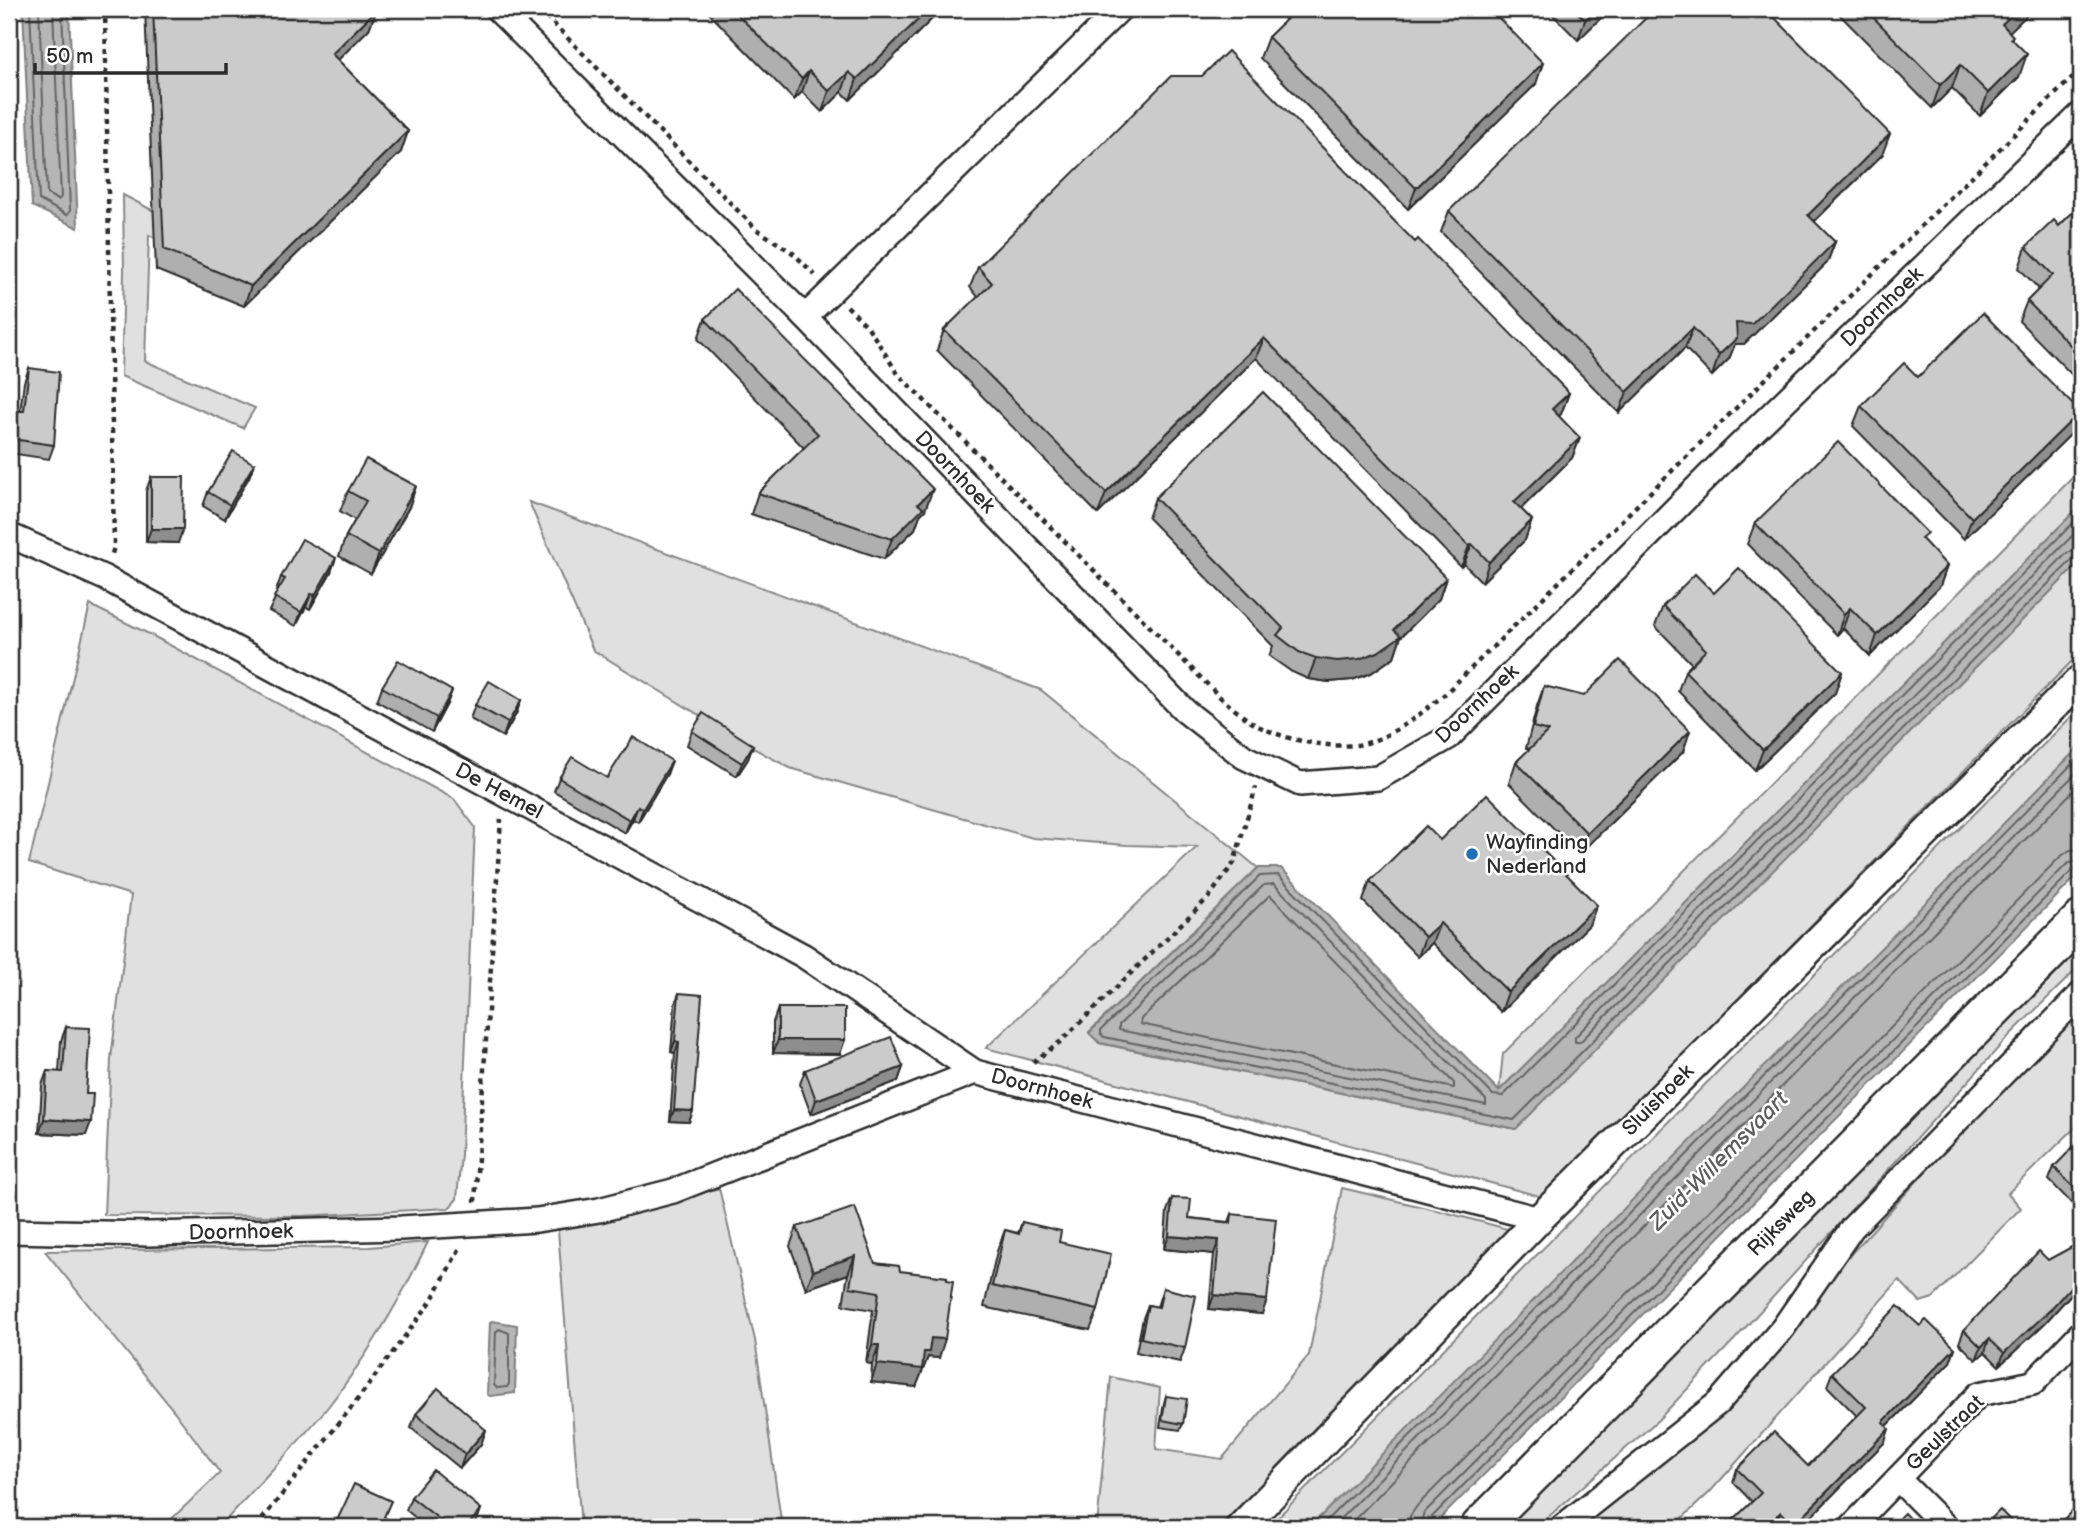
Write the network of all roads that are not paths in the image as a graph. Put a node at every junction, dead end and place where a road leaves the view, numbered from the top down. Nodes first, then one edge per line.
1 (497, 9) edge
2 (1120, 9) edge
3 (2081, 114) edge
4 (805, 317) junction
5 (9, 535) edge
6 (2081, 679) edge
7 (2081, 920) edge
8 (2081, 994) edge
9 (975, 1072) junction
10 (1539, 1219) junction
11 (9, 1231) edge
12 (2081, 1333) edge
13 (1898, 1479) junction
14 (1241, 1527) edge
15 (1480, 1527) edge
16 (1562, 1527) edge
17 (1851, 1527) edge
18 (1946, 1527) edge

1 - 4 street, Doornhoek
2 - 4 street
3 - 4 street, Doornhoek
5 - 9 street, De Hemel
6 - 10 street, Sluishoek
7 - 15 main road, Rijksweg
8 - 16 street
9 - 10 street, Doornhoek
9 - 11 street, Doornhoek
10 - 14 street, Sluishoek
12 - 13 street, Geulstraat
13 - 17 street, Geulstraat
13 - 18 street

